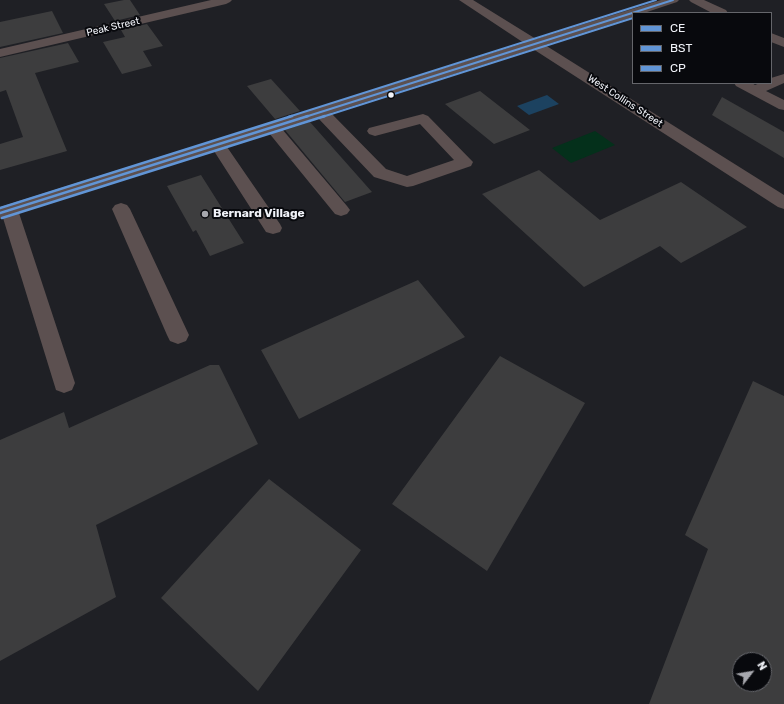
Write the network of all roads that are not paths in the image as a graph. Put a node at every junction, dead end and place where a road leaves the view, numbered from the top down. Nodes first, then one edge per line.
1 (226, 0) edge
2 (465, 0) edge
3 (673, 0) edge
4 (695, 0) edge
5 (634, 12) edge
6 (720, 12) edge
7 (632, 13) edge
8 (772, 37) edge
9 (534, 43) junction
10 (784, 43) edge
11 (0, 53) edge
12 (784, 78) edge
13 (772, 83) edge
14 (743, 84) edge
15 (770, 84) edge
16 (755, 90) junction
17 (784, 106) edge
18 (320, 111) junction
19 (270, 126) junction
20 (375, 131) dead end
21 (217, 143) junction
22 (784, 203) edge
23 (121, 209) dead end
24 (341, 210) dead end
25 (5, 211) edge
26 (273, 228) dead end
27 (178, 335) dead end
28 (64, 383) dead end

1 - 11 street, Peak Street
2 - 9 street, West Collins Street
3 - 5 street
4 - 6 street
7 - 9 street
8 - 10 street
9 - 18 street
9 - 22 street, West Collins Street
12 - 13 street
14 - 16 street
15 - 16 street
16 - 17 street
18 - 19 street
18 - 20 street
19 - 21 street
19 - 24 street
21 - 25 street
21 - 26 street
23 - 27 street
25 - 28 street

